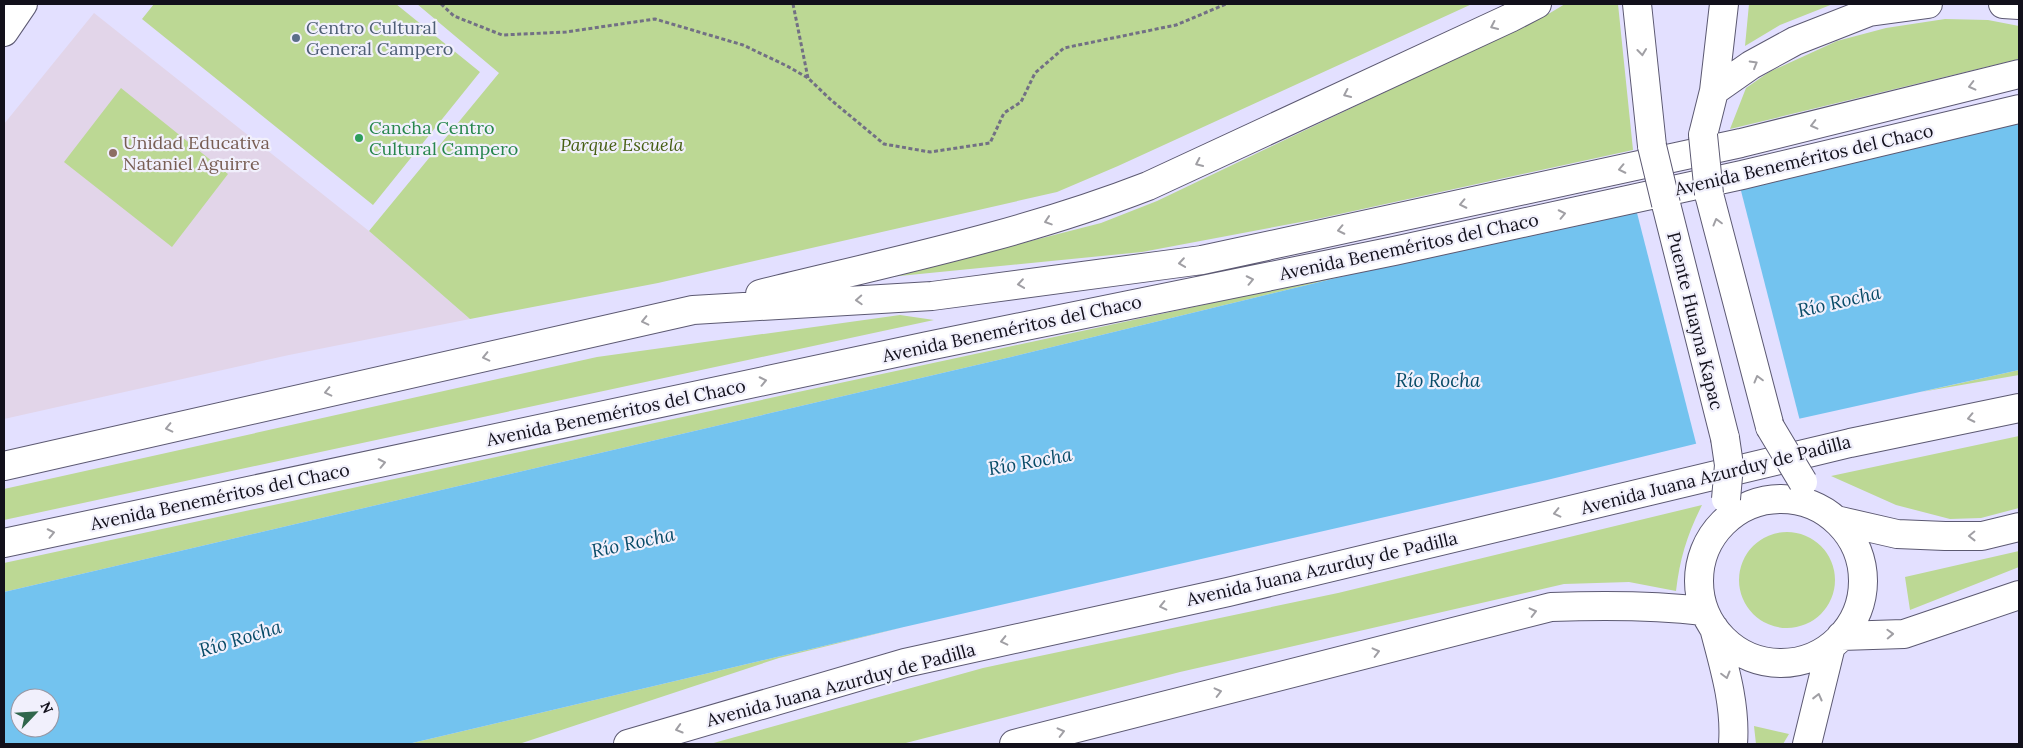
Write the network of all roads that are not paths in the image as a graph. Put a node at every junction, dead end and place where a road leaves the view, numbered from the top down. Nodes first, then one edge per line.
1 (23, 4) edge
2 (1538, 4) edge
3 (1638, 4) edge
4 (1724, 4) edge
5 (1928, 4) edge
6 (2003, 4) edge
7 (2019, 5) edge
8 (4, 32) edge
9 (2019, 74) edge
10 (1714, 91) junction
11 (2019, 109) edge
12 (692, 310) junction
13 (2019, 408) edge
14 (4, 466) edge
15 (1830, 516) junction
16 (2019, 527) edge
17 (1710, 539) junction
18 (4, 543) edge
19 (2019, 596) edge
20 (1709, 619) junction
21 (1836, 641) junction
22 (628, 744) edge
23 (1014, 744) edge
24 (1733, 744) edge
25 (1806, 744) edge

1 - 8 main road
2 -> 12 main road
3 -> 17 main road, Puente Huayna Kapac, bridge
4 - 10 main road
10 -> 5 main road
6 - 7 main road
9 -> 12 main road, Avenida Beneméritos del Chaco
15 -> 10 main road, bridge
18 -> 11 main road, Avenida Beneméritos del Chaco
12 -> 14 main road, Avenida Beneméritos del Chaco
13 -> 22 main road, Avenida Juana Azurduy de Padilla
16 -> 15 main road
15 - 17 main road
15 - 21 main road
17 - 20 main road
21 -> 19 main road
20 - 21 main road
23 -> 20 main road
20 -> 24 main road
25 -> 21 main road

